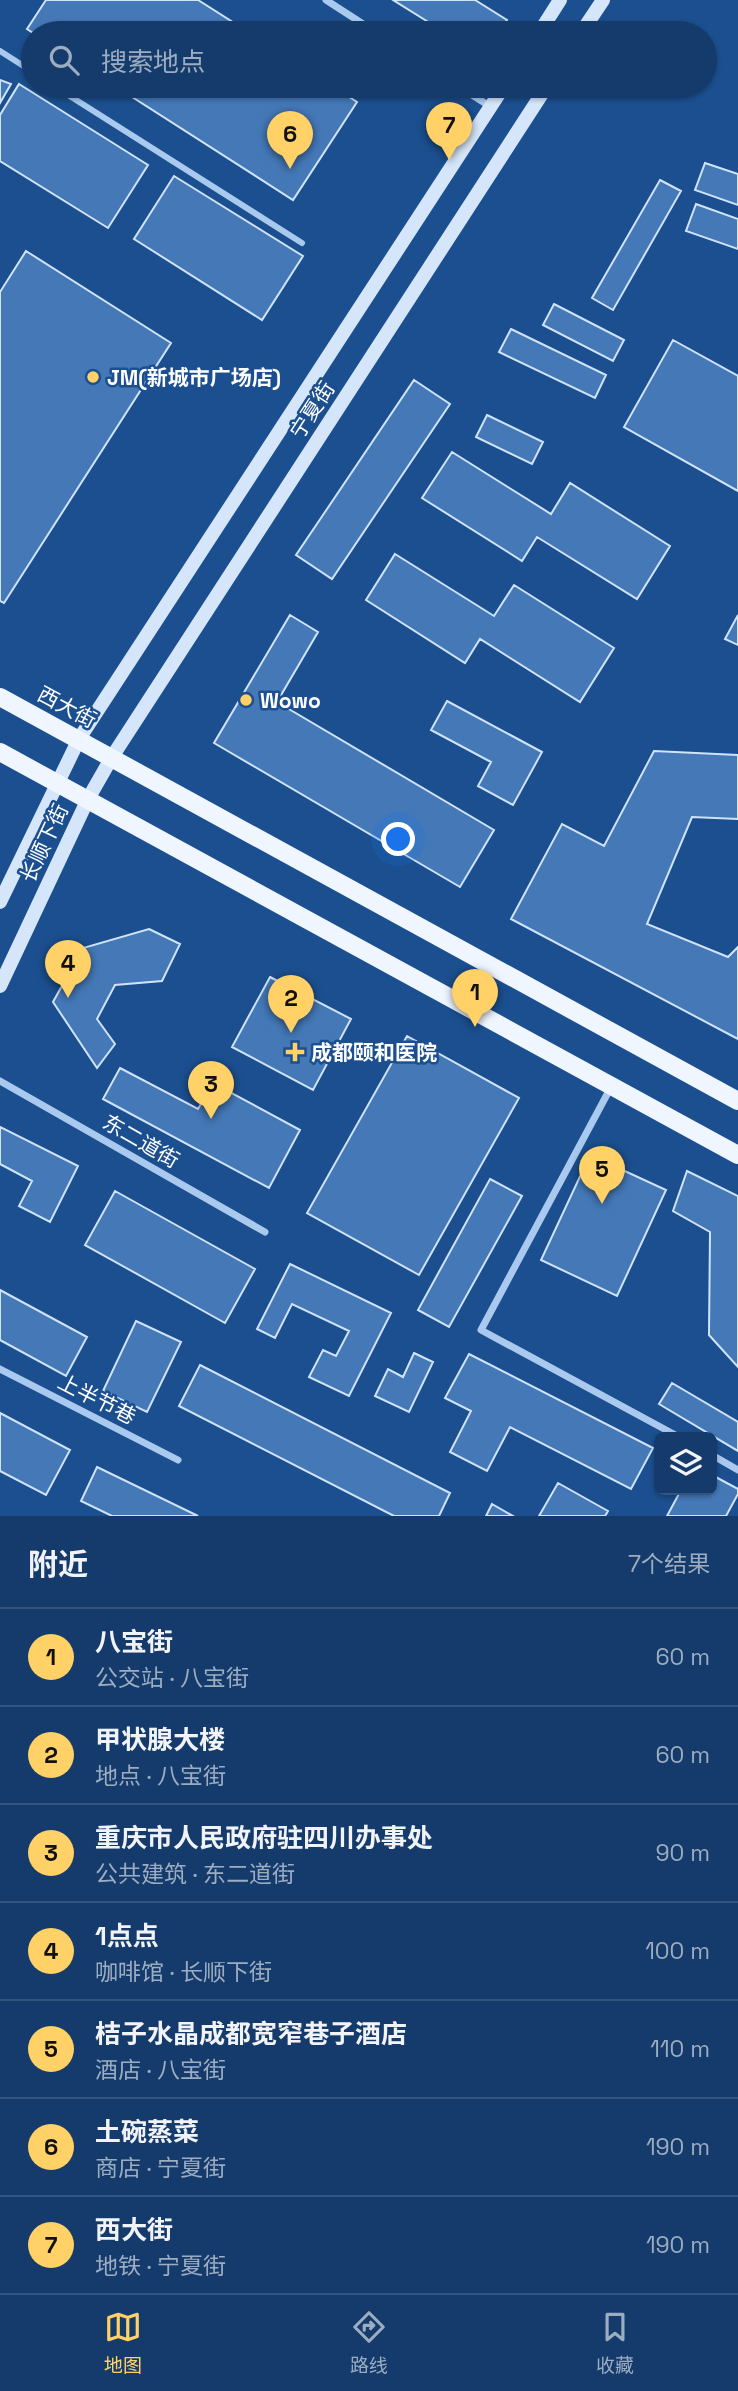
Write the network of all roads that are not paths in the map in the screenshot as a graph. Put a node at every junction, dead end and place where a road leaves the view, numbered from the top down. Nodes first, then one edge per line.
1 (326, 0) edge
2 (560, 0) edge
3 (603, 0) edge
4 (358, 21) edge
5 (546, 21) edge
6 (589, 21) edge
7 (0, 51) edge
8 (21, 64) edge
9 (73, 98) edge
10 (477, 98) edge
11 (497, 98) edge
12 (539, 98) edge
13 (491, 107) junction
14 (302, 243) dead end
15 (0, 697) edge
16 (79, 739) junction
17 (0, 751) edge
18 (112, 757) junction
19 (57, 782) junction
20 (88, 799) junction
21 (0, 902) edge
22 (0, 986) edge
23 (0, 1081) edge
24 (611, 1086) junction
25 (736, 1098) edge
26 (738, 1155) edge
27 (265, 1232) dead end
28 (0, 1369) edge
29 (669, 1432) edge
30 (717, 1458) edge
31 (178, 1460) dead end
32 (738, 1470) edge

1 - 4 street
2 - 5 main road
3 - 6 main road
7 - 8 street
9 - 14 street
10 - 13 street
11 - 13 main road, 宁夏街
12 - 18 main road, 宁夏街
13 - 16 main road, 宁夏街
15 - 16 main road, 西大街
16 - 18 main road, 西大街
16 - 19 main road, 长顺下街
17 - 19 main road
18 - 20 main road, 长顺下街
18 - 25 main road, 西大街
19 - 20 main road
19 - 21 main road, 长顺下街
20 - 22 main road, 长顺下街
20 - 24 main road
23 - 27 street, 东二道街
24 - 26 main road
24 - 29 street
28 - 31 street, 上半节巷
30 - 32 street

